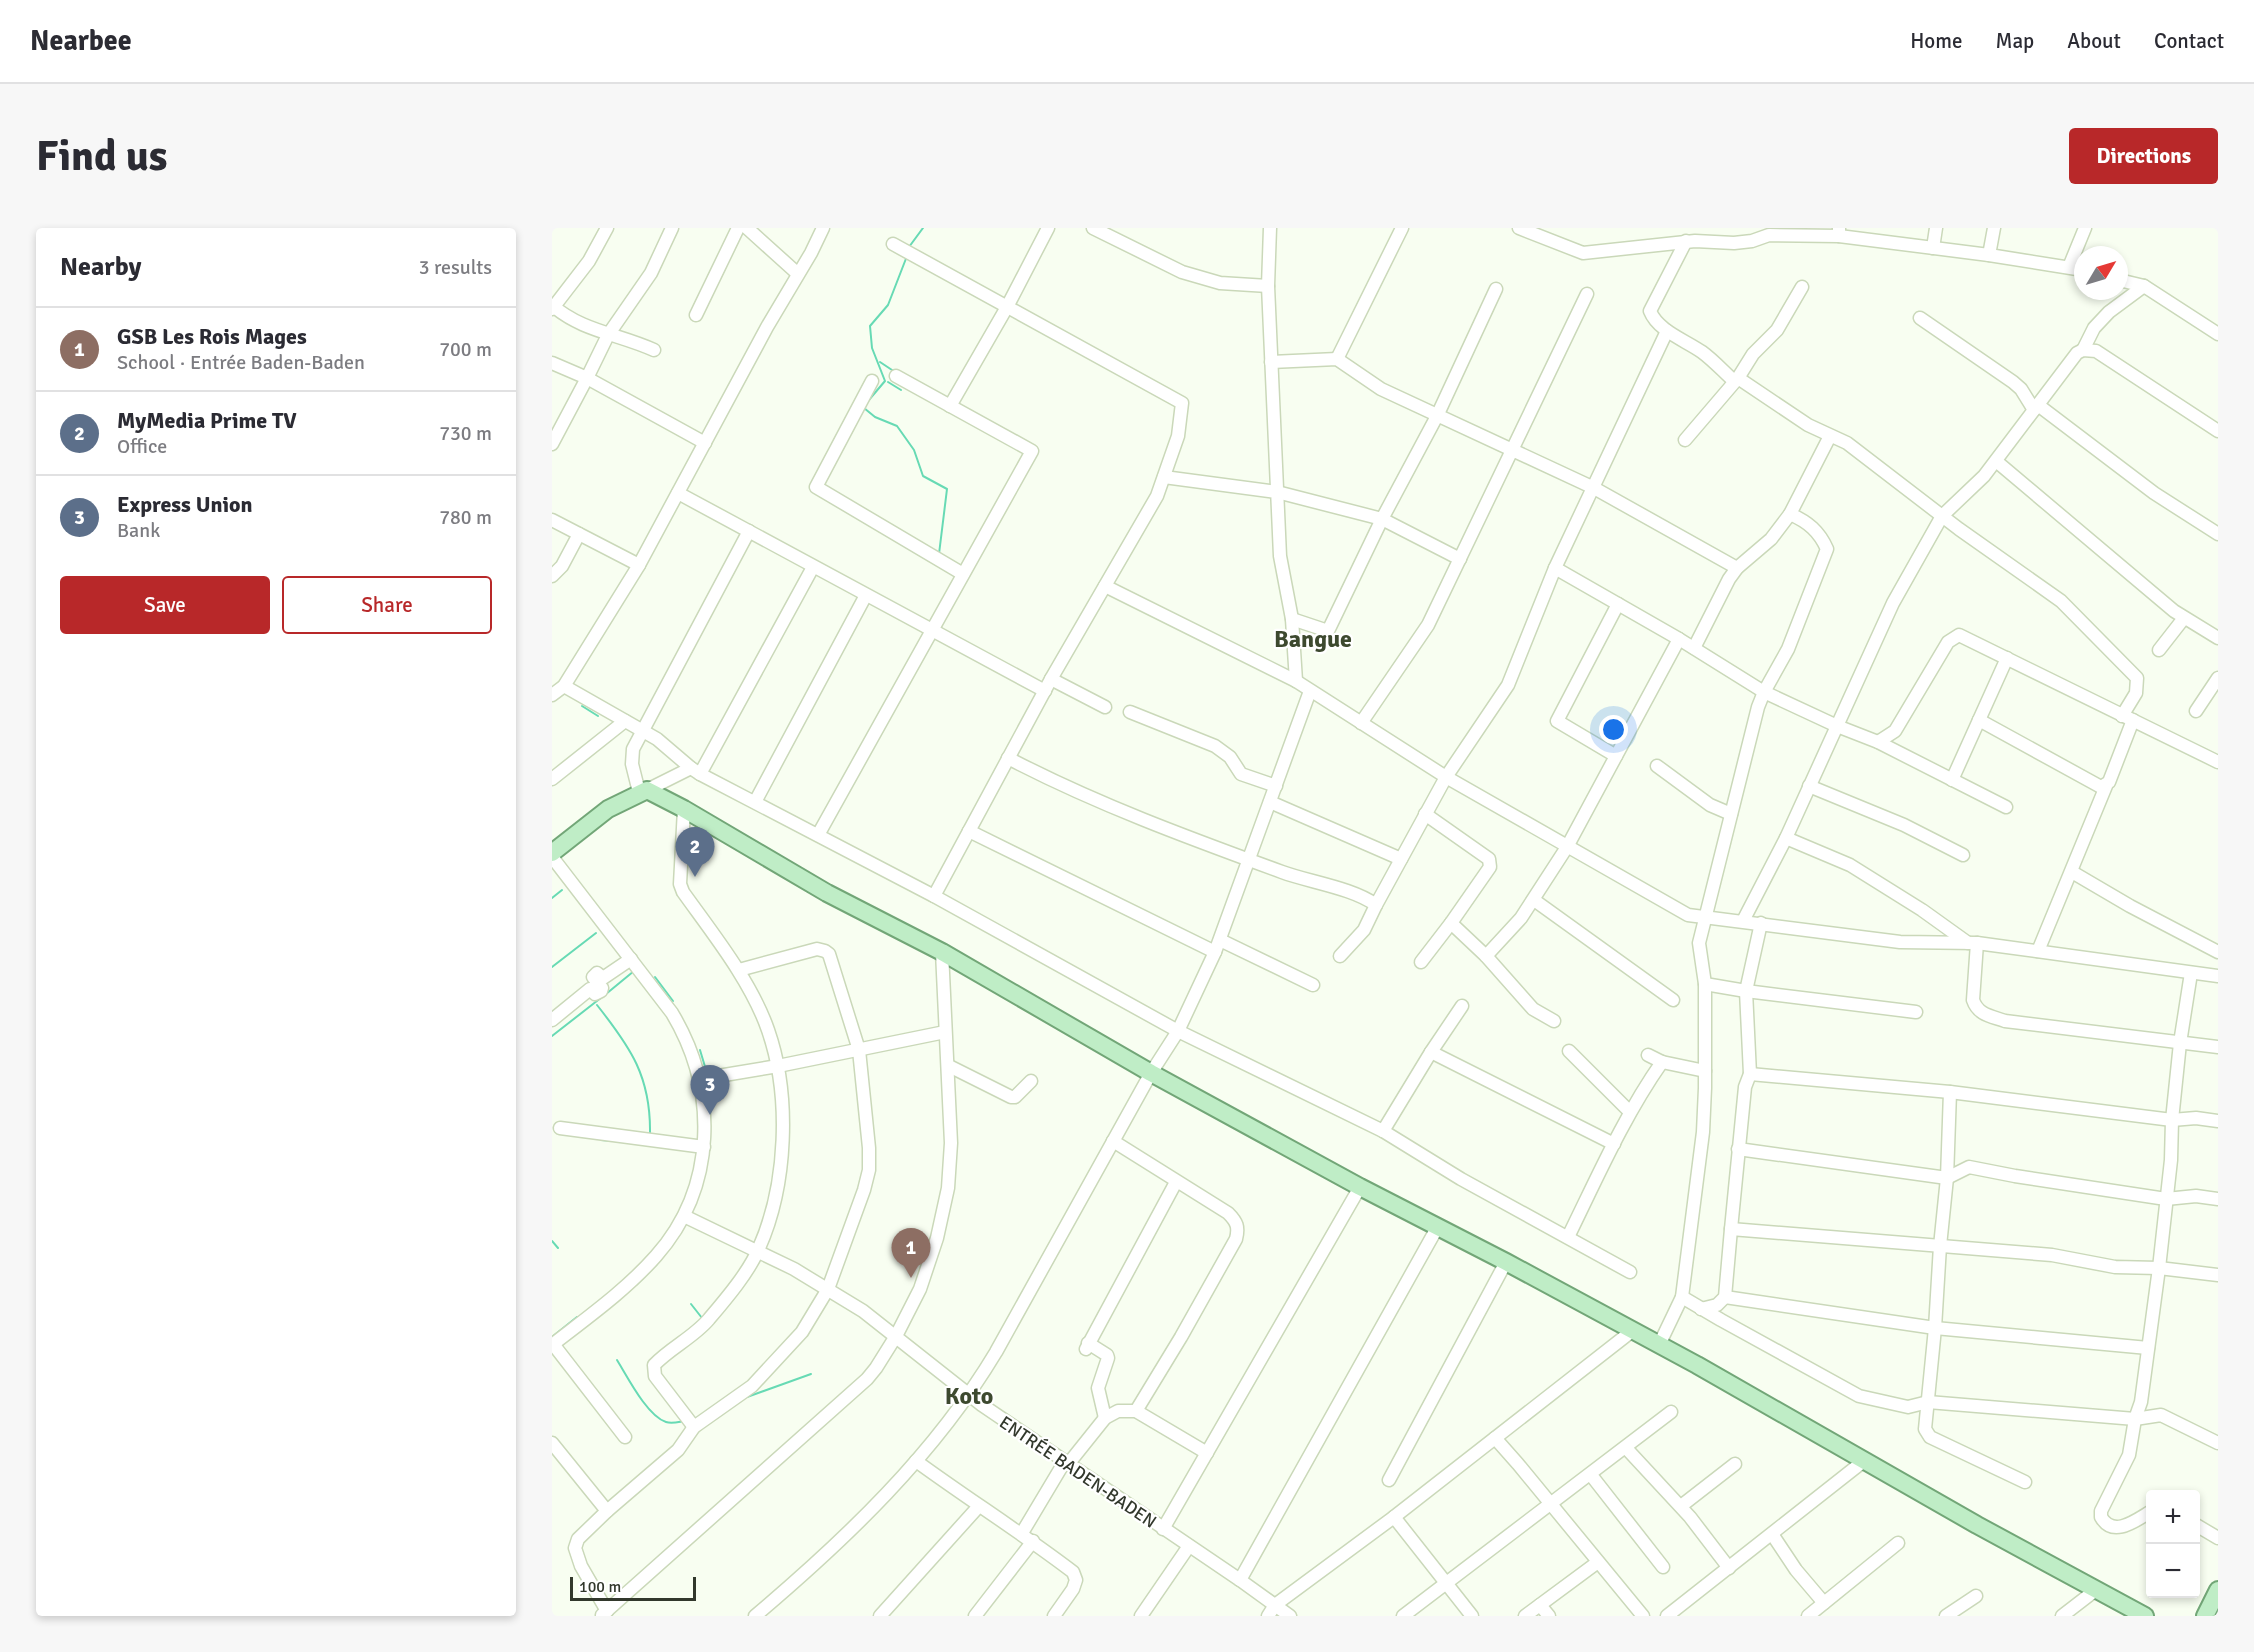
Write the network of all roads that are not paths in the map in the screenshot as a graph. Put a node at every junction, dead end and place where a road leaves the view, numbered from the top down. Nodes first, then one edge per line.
1 (607, 228) edge
2 (672, 228) edge
3 (738, 228) edge
4 (747, 228) edge
5 (822, 228) edge
6 (1048, 228) edge
7 (1093, 228) edge
8 (1270, 228) edge
9 (1402, 228) edge
10 (1519, 228) edge
11 (1936, 228) edge
12 (1994, 228) edge
13 (2085, 228) edge
14 (1769, 232) edge
15 (1839, 232) edge
16 (1876, 234) edge
17 (1692, 237) edge
18 (893, 244) dead end
19 (1933, 248) junction
20 (1989, 255) junction
21 (2069, 267) junction
22 (2074, 268) edge
23 (798, 274) junction
24 (2128, 282) edge
25 (1268, 286) junction
26 (2144, 286) junction
27 (1802, 287) dead end
28 (1496, 289) dead end
29 (1587, 294) dead end
30 (553, 307) edge
31 (1007, 307) junction
32 (696, 315) dead end
33 (1920, 318) dead end
34 (1667, 331) junction
35 (2218, 334) edge
36 (608, 335) junction
37 (654, 350) dead end
38 (2083, 350) junction
39 (1337, 359) junction
40 (1271, 362) junction
41 (552, 363) edge
42 (896, 376) dead end
43 (587, 378) junction
44 (1736, 379) junction
45 (872, 381) dead end
46 (950, 406) junction
47 (2036, 407) junction
48 (1437, 416) junction
49 (2218, 431) edge
50 (1830, 436) junction
51 (1685, 440) dead end
52 (705, 443) junction
53 (552, 444) edge
54 (1513, 450) junction
55 (1996, 461) junction
56 (1164, 477) junction
57 (1594, 488) junction
58 (1277, 492) junction
59 (678, 493) junction
60 (1790, 514) junction
61 (1942, 516) junction
62 (1382, 519) junction
63 (552, 520) edge
64 (748, 531) junction
65 (579, 534) junction
66 (2218, 534) edge
67 (1460, 559) junction
68 (639, 565) junction
69 (813, 567) junction
70 (1555, 568) junction
71 (1737, 568) junction
72 (963, 574) junction
73 (552, 576) edge
74 (1105, 586) junction
75 (866, 595) junction
76 (1618, 604) junction
77 (2184, 618) junction
78 (1292, 619) junction
79 (932, 630) junction
80 (2218, 638) edge
81 (1679, 639) junction
82 (1694, 648) junction
83 (2159, 650) dead end
84 (2007, 658) junction
85 (2218, 678) edge
86 (1051, 679) junction
87 (1296, 681) junction
88 (564, 686) junction
89 (1044, 691) junction
90 (1310, 691) junction
91 (1764, 692) junction
92 (552, 695) edge
93 (1105, 707) dead end
94 (2196, 711) dead end
95 (1130, 712) dead end
96 (2127, 718) junction
97 (1979, 720) junction
98 (625, 721) junction
99 (1361, 723) junction
100 (1837, 726) junction
101 (641, 730) junction
102 (1878, 742) junction
103 (1616, 756) junction
104 (1008, 758) junction
105 (2218, 762) edge
106 (1657, 766) dead end
107 (696, 771) junction
108 (1446, 777) junction
109 (552, 778) edge
110 (1952, 780) junction
111 (1276, 786) junction
112 (1809, 786) junction
113 (2106, 786) junction
114 (643, 791) junction
115 (755, 802) junction
116 (1270, 802) junction
117 (2006, 807) dead end
118 (684, 809) junction
119 (1425, 814) junction
120 (1731, 814) junction
121 (969, 831) junction
122 (818, 835) junction
123 (1786, 838) junction
124 (1567, 847) junction
125 (552, 855) edge
126 (1964, 855) dead end
127 (1249, 859) junction
128 (1401, 859) junction
129 (2072, 872) junction
130 (934, 896) junction
131 (1534, 900) junction
132 (1376, 905) junction
133 (1705, 918) junction
134 (1743, 921) junction
135 (1452, 923) junction
136 (1761, 923) junction
137 (1220, 940) junction
138 (1972, 943) junction
139 (2038, 951) junction
140 (942, 952) junction
141 (1215, 952) junction
142 (2218, 952) edge
143 (1340, 956) dead end
144 (1486, 956) junction
145 (631, 959) junction
146 (1421, 962) dead end
147 (739, 970) junction
148 (2191, 973) junction
149 (2218, 976) edge
150 (1705, 984) junction
151 (1313, 985) dead end
152 (1746, 991) junction
153 (1673, 1000) dead end
154 (1462, 1006) dead end
155 (1916, 1012) dead end
156 (552, 1020) edge
157 (1554, 1020) dead end
158 (1178, 1030) junction
159 (945, 1032) junction
160 (2180, 1043) junction
161 (2218, 1047) edge
162 (859, 1050) junction
163 (1569, 1051) dead end
164 (1431, 1052) junction
165 (1648, 1055) dead end
166 (1662, 1062) junction
167 (778, 1066) junction
168 (949, 1066) junction
169 (1705, 1071) junction
170 (1151, 1073) junction
171 (1749, 1074) junction
172 (700, 1079) junction
173 (1031, 1081) dead end
174 (1950, 1092) junction
175 (1630, 1112) junction
176 (2172, 1120) junction
177 (2218, 1121) edge
178 (560, 1128) dead end
179 (1383, 1131) junction
180 (1113, 1141) junction
181 (1614, 1144) junction
182 (704, 1148) junction
183 (1738, 1149) junction
184 (1947, 1178) junction
185 (1176, 1182) junction
186 (1360, 1187) junction
187 (2166, 1199) junction
188 (2218, 1199) edge
189 (684, 1216) junction
190 (1437, 1228) junction
191 (1731, 1229) junction
192 (1568, 1237) junction
193 (1940, 1246) junction
194 (759, 1250) junction
195 (1506, 1262) junction
196 (2159, 1268) junction
197 (1630, 1272) dead end
198 (2218, 1275) edge
199 (828, 1289) junction
200 (1682, 1297) junction
201 (1725, 1297) junction
202 (1701, 1309) junction
203 (1935, 1328) junction
204 (1632, 1331) junction
205 (896, 1336) junction
206 (553, 1345) edge
207 (1659, 1345) junction
208 (2148, 1348) junction
209 (969, 1396) junction
210 (1928, 1402) junction
211 (1137, 1411) junction
212 (1671, 1412) dead end
213 (1105, 1418) junction
214 (2135, 1419) junction
215 (694, 1427) junction
216 (625, 1437) dead end
217 (1495, 1438) junction
218 (552, 1443) edge
219 (2218, 1443) edge
220 (1626, 1448) junction
221 (1207, 1454) junction
222 (1865, 1460) junction
223 (916, 1461) junction
224 (1067, 1462) junction
225 (1735, 1464) dead end
226 (1591, 1475) junction
227 (1389, 1480) dead end
228 (2025, 1482) dead end
229 (1550, 1505) junction
230 (979, 1506) junction
231 (1681, 1506) junction
232 (607, 1511) junction
233 (2146, 1514) edge
234 (1394, 1517) junction
235 (2200, 1527) edge
236 (1163, 1529) junction
237 (1022, 1533) junction
238 (1772, 1534) junction
239 (2218, 1538) edge
240 (1033, 1541) junction
241 (1898, 1543) dead end
242 (1189, 1546) junction
243 (1598, 1562) junction
244 (1663, 1567) dead end
245 (1729, 1568) junction
246 (1240, 1580) junction
247 (1447, 1584) junction
248 (2097, 1589) junction
249 (2218, 1590) edge
250 (1976, 1596) dead end
251 (1540, 1605) junction
252 (1271, 1611) edge
253 (1819, 1611) edge
254 (604, 1614) edge
255 (755, 1616) edge
256 (880, 1616) edge
257 (975, 1616) edge
258 (1054, 1616) edge
259 (1141, 1616) edge
260 (1290, 1616) edge
261 (1403, 1616) edge
262 (1472, 1616) edge
263 (1526, 1616) edge
264 (1549, 1616) edge
265 (1643, 1616) edge
266 (1666, 1616) edge
267 (1947, 1616) edge
268 (2062, 1616) edge
269 (2145, 1616) edge
270 (2205, 1616) edge

1 - 30 street
2 - 36 street
3 - 32 street
4 - 23 street
5 - 23 street
6 - 31 street
7 - 25 street
8 - 25 street
9 - 39 street
10 - 17 street
11 - 19 street
12 - 20 street
13 - 21 street
14 - 15 street
14 - 17 street
15 - 16 street
16 - 19 street
17 - 34 street
18 - 31 street
19 - 20 street
20 - 21 street
21 - 22 street
23 - 52 street
24 - 26 street
25 - 40 street
26 - 35 street
26 - 38 street
27 - 44 street
28 - 48 street
29 - 54 street
30 - 36 street
31 - 46 street
31 - 56 street
33 - 47 street
34 - 44 street
34 - 57 street
36 - 37 street
36 - 43 street
38 - 47 street
38 - 49 street
39 - 40 street
39 - 48 street
40 - 58 street
41 - 43 street
42 - 46 street
43 - 52 street
43 - 53 street
44 - 50 street
44 - 51 street
45 - 72 street
46 - 72 street
47 - 55 street
47 - 66 street
48 - 54 street
48 - 62 street
50 - 60 street
50 - 61 street
52 - 59 street
54 - 57 street
54 - 67 street
55 - 61 street
55 - 77 street
56 - 58 street
56 - 74 street
57 - 70 street
57 - 71 street
58 - 62 street
58 - 78 street
59 - 64 street
59 - 68 street
60 - 71 street
60 - 91 street
61 - 96 street
61 - 100 street
62 - 67 street
62 - 78 street
63 - 65 street
64 - 69 street
64 - 101 street
65 - 68 street
65 - 73 street
67 - 99 street
68 - 88 street
69 - 75 street
69 - 107 street
70 - 76 street
70 - 108 street
71 - 82 street
72 - 79 street
74 - 86 street
74 - 87 street
75 - 79 street
75 - 115 street
76 - 81 street
76 - 103 street
77 - 80 street
77 - 83 street
78 - 87 street
79 - 89 street
79 - 122 street
81 - 82 street
81 - 103 street
82 - 91 street
84 - 96 street
84 - 97 street
84 - 102 street
85 - 94 street
86 - 89 street
86 - 93 street
87 - 90 street
88 - 92 street
88 - 98 street
89 - 104 street
90 - 99 street
90 - 111 street
91 - 100 street
91 - 120 street
95 - 111 street
96 - 105 street
96 - 113 street
97 - 110 street
97 - 113 street
98 - 101 street
98 - 109 street
99 - 108 street
100 - 102 street
100 - 112 street
101 - 107 street
101 - 114 street
102 - 110 street
103 - 124 street
104 - 121 street
104 - 127 street
106 - 120 street
107 - 114 street
107 - 115 street
108 - 119 street
108 - 124 street
110 - 117 street
111 - 116 street
112 - 123 street
112 - 126 street
113 - 129 street
114 - 118 main road
114 - 125 main road
115 - 122 street
116 - 127 street
116 - 128 street
118 - 140 main road
118 - 147 street
119 - 128 street
119 - 135 street
120 - 133 street
121 - 130 street
121 - 141 street
122 - 130 street
123 - 134 street
123 - 138 street
124 - 131 street
124 - 133 street
125 - 145 street
127 - 132 street
127 - 137 street
128 - 132 street
129 - 139 street
129 - 142 street
130 - 158 street
131 - 144 street
131 - 153 street
132 - 143 street
133 - 134 street
133 - 150 street
134 - 136 street
135 - 144 street
135 - 146 street
136 - 138 street
136 - 152 street
137 - 141 street
137 - 151 street
138 - 139 street
138 - 160 street
139 - 148 street
140 - 159 street
140 - 170 main road
141 - 158 street
144 - 157 street
145 - 156 street
145 - 172 street
147 - 162 street
147 - 167 street
148 - 149 street
148 - 160 street
150 - 152 street
150 - 169 street
152 - 155 street
152 - 171 street
154 - 164 street
158 - 170 street
158 - 179 street
159 - 162 street
159 - 168 street
160 - 161 street
160 - 176 street
162 - 167 street
162 - 199 street
163 - 175 street
164 - 179 street
164 - 181 street
165 - 166 street
166 - 169 street
166 - 175 street
167 - 172 street
167 - 194 street
168 - 173 street
168 - 205 street
169 - 200 street
170 - 180 street
170 - 186 main road
171 - 174 street
171 - 183 street
172 - 182 street
174 - 176 street
174 - 184 street
175 - 181 street
176 - 177 street
176 - 187 street
178 - 182 street
179 - 192 street
180 - 185 street
180 - 209 street
181 - 192 street
182 - 189 street
183 - 184 street
183 - 191 street
184 - 187 street
184 - 193 street
185 - 211 street
185 - 213 street
186 - 190 main road
186 - 221 street
187 - 188 street
187 - 196 street
189 - 194 street, ENTRÉE BADEN-BADEN
189 - 206 street
190 - 195 main road
190 - 246 street
191 - 193 street
191 - 201 street
192 - 197 street
193 - 196 street
193 - 203 street
194 - 199 street, ENTRÉE BADEN-BADEN
194 - 215 street
195 - 204 main road
195 - 227 street
196 - 198 street
196 - 208 street
199 - 205 street, ENTRÉE BADEN-BADEN
199 - 215 street
200 - 202 street
200 - 207 street
201 - 202 street
201 - 203 street
202 - 210 street
203 - 208 street
203 - 210 street
204 - 207 main road
204 - 217 street
205 - 209 street, ENTRÉE BADEN-BADEN
205 - 254 street
206 - 216 street
207 - 222 main road
208 - 214 street
209 - 223 street
209 - 224 street, ENTRÉE BADEN-BADEN
210 - 214 street
210 - 228 street
211 - 213 street
211 - 221 street
212 - 220 street
213 - 224 street
214 - 219 street
214 - 233 street
215 - 232 street
217 - 229 street
217 - 234 street
218 - 232 street
220 - 226 street
220 - 231 street
221 - 236 street
222 - 238 street
222 - 248 main road
223 - 230 street
223 - 255 street
224 - 236 street, ENTRÉE BADEN-BADEN
224 - 237 street
225 - 231 street
226 - 229 street
226 - 244 street
229 - 243 street
229 - 247 street
230 - 237 street
230 - 256 street
231 - 245 street
232 - 254 street
234 - 247 street
234 - 252 street
235 - 239 street
236 - 242 street, ENTRÉE BADEN-BADEN
237 - 240 street
238 - 245 street
238 - 253 street
240 - 257 street
240 - 258 street
241 - 253 street
242 - 246 street, ENTRÉE BADEN-BADEN
242 - 259 street
243 - 251 street
243 - 265 street
245 - 266 street
246 - 252 street, ENTRÉE BADEN-BADEN
247 - 261 street
247 - 262 street
248 - 268 street
248 - 269 main road
249 - 270 main road
250 - 267 street
251 - 263 street
251 - 264 street
252 - 260 street, ENTRÉE BADEN-BADEN

